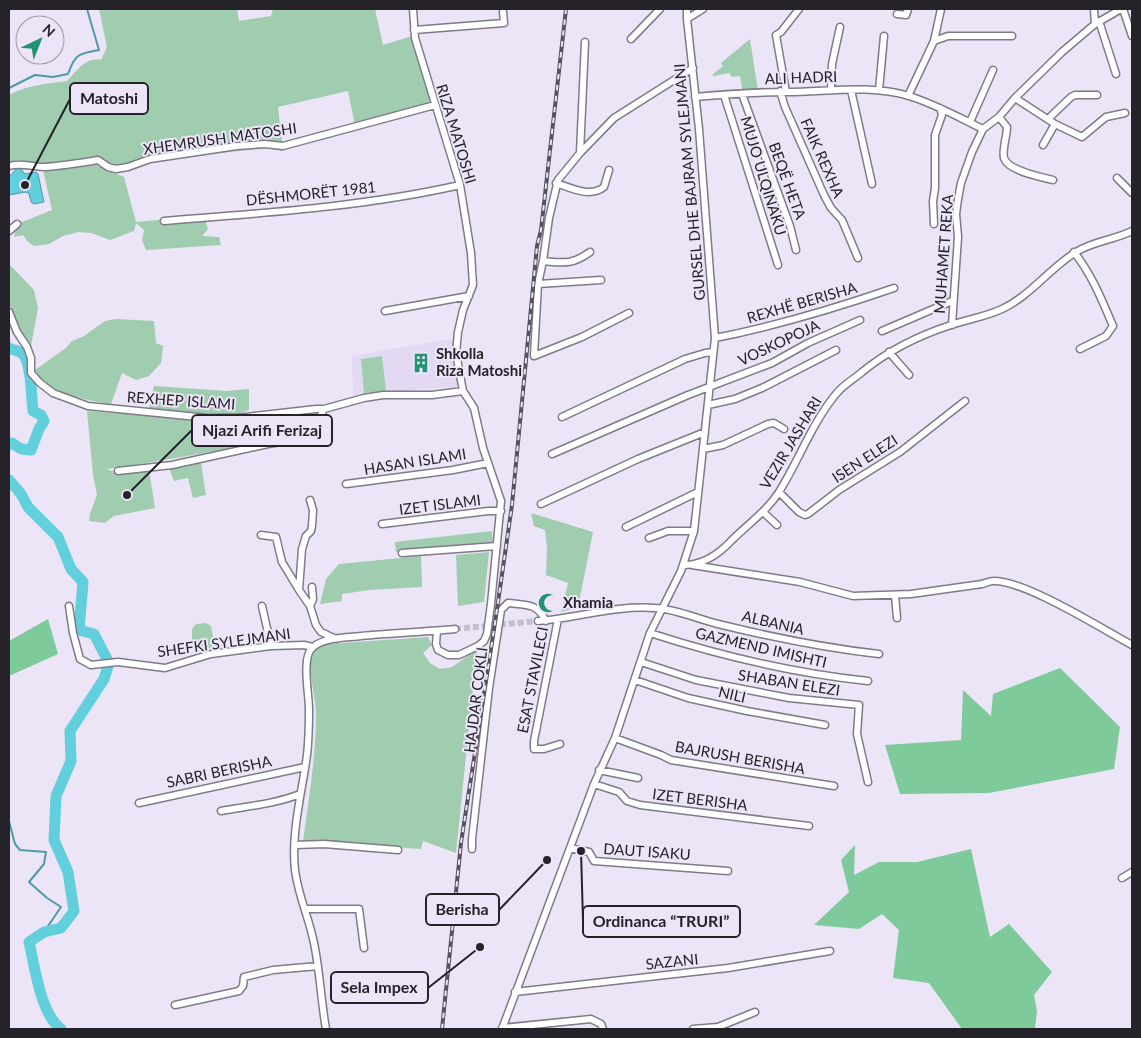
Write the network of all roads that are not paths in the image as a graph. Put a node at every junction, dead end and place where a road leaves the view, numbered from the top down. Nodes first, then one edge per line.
1 (413, 9) edge
2 (660, 9) edge
3 (687, 9) edge
4 (703, 9) edge
5 (908, 9) edge
6 (941, 9) edge
7 (1094, 9) edge
8 (1122, 9) edge
9 (797, 10) edge
10 (504, 12) dead end
11 (897, 14) dead end
12 (687, 19) junction
13 (1097, 22) junction
14 (840, 27) dead end
15 (414, 30) junction
16 (884, 36) dead end
17 (1012, 36) dead end
18 (1132, 36) edge
19 (631, 38) dead end
20 (934, 41) junction
21 (585, 42) dead end
22 (693, 68) junction
23 (993, 70) dead end
24 (1116, 74) dead end
25 (831, 89) junction
26 (851, 90) junction
27 (879, 90) junction
28 (783, 92) junction
29 (742, 94) junction
30 (1097, 94) dead end
31 (724, 95) junction
32 (908, 96) junction
33 (695, 98) junction
34 (1014, 98) junction
35 (435, 106) junction
36 (940, 108) junction
37 (1125, 113) dead end
38 (999, 117) junction
39 (1048, 119) junction
40 (970, 122) junction
41 (1055, 124) junction
42 (983, 129) junction
43 (1043, 145) dead end
44 (580, 153) junction
45 (9, 166) edge
46 (609, 170) dead end
47 (1117, 178) dead end
48 (1053, 180) dead end
49 (556, 184) junction
50 (872, 184) dead end
51 (460, 185) junction
52 (1132, 193) edge
53 (164, 220) dead end
54 (17, 224) dead end
55 (934, 224) dead end
56 (9, 232) edge
57 (1131, 234) edge
58 (796, 250) dead end
59 (590, 252) dead end
60 (1074, 252) junction
61 (858, 258) dead end
62 (543, 262) junction
63 (778, 265) dead end
64 (601, 280) dead end
65 (538, 284) junction
66 (894, 288) dead end
67 (469, 296) junction
68 (952, 302) junction
69 (385, 311) dead end
70 (9, 312) edge
71 (629, 313) dead end
72 (860, 320) dead end
73 (952, 325) junction
74 (882, 331) dead end
75 (715, 338) junction
76 (1080, 349) dead end
77 (836, 350) dead end
78 (713, 352) junction
79 (889, 352) junction
80 (909, 375) dead end
81 (709, 388) junction
82 (464, 392) junction
83 (966, 401) dead end
84 (708, 406) junction
85 (324, 409) junction
86 (562, 416) dead end
87 (784, 429) dead end
88 (705, 432) junction
89 (703, 450) junction
90 (552, 454) dead end
91 (488, 462) junction
92 (118, 471) dead end
93 (346, 484) dead end
94 (698, 492) junction
95 (779, 492) junction
96 (310, 500) dead end
97 (541, 504) dead end
98 (501, 512) junction
99 (763, 512) junction
100 (382, 524) dead end
101 (777, 525) dead end
102 (626, 527) dead end
103 (694, 531) junction
104 (261, 535) dead end
105 (649, 538) dead end
106 (497, 546) junction
107 (402, 554) dead end
108 (684, 565) junction
109 (692, 565) junction
110 (312, 587) dead end
111 (299, 590) junction
112 (895, 595) junction
113 (69, 606) dead end
114 (262, 606) dead end
115 (310, 606) junction
116 (662, 608) junction
117 (898, 618) dead end
118 (558, 619) junction
119 (538, 621) tunnel mouth
120 (546, 621) junction
121 (319, 629) junction
122 (455, 629) tunnel mouth
123 (437, 631) junction
124 (650, 633) junction
125 (336, 639) junction
126 (321, 642) junction
127 (1132, 645) edge
128 (271, 646) junction
129 (313, 647) junction
130 (879, 654) dead end
131 (641, 662) junction
132 (635, 680) junction
133 (868, 681) dead end
134 (825, 725) dead end
135 (615, 738) junction
136 (560, 744) dead end
137 (305, 767) junction
138 (599, 770) junction
139 (638, 778) dead end
140 (868, 782) dead end
141 (594, 784) junction
142 (834, 786) dead end
143 (300, 794) junction
144 (138, 802) dead end
145 (221, 810) dead end
146 (809, 826) dead end
147 (295, 845) junction
148 (570, 848) junction
149 (472, 849) dead end
150 (398, 850) dead end
151 (728, 871) dead end
152 (1132, 872) edge
153 (1122, 878) dead end
154 (306, 909) junction
155 (364, 948) dead end
156 (830, 951) dead end
157 (318, 966) junction
158 (515, 992) junction
159 (176, 1005) dead end
160 (755, 1012) dead end
161 (326, 1029) edge
162 (502, 1029) edge
163 (603, 1029) edge
164 (693, 1029) edge

1 - 15 street, RIZA MATOSHI
2 - 19 street
3 - 12 street, GURSEL DHE BAJRAM SYLEJMANI
4 - 12 street
5 - 11 street
6 - 20 street
7 - 13 street
8 - 13 street
8 - 18 street
9 - 28 street, FAIK REXHA
10 - 15 street
12 - 22 street, GURSEL DHE BAJRAM SYLEJMANI
13 - 24 street
13 - 34 street
14 - 25 street
15 - 35 street, RIZA MATOSHI
16 - 27 street
17 - 20 street
20 - 32 street
21 - 44 street
22 - 33 street, GURSEL DHE BAJRAM SYLEJMANI
22 - 44 street
23 - 40 street
25 - 26 street, ALI HADRI
25 - 28 street, ALI HADRI
26 - 27 street, ALI HADRI
26 - 50 street
27 - 32 street, ALI HADRI
28 - 29 street, ALI HADRI
28 - 61 street, FAIK REXHA
29 - 31 street, ALI HADRI
29 - 58 street, BEQË HETA
30 - 39 street
31 - 33 street, ALI HADRI
31 - 63 street, MUJO ULQINAKU
32 - 36 street, ALI HADRI
33 - 75 street, GURSEL DHE BAJRAM SYLEJMANI
34 - 38 street
34 - 39 street
35 - 45 street, XHEMRUSH MATOSHI
35 - 51 street, RIZA MATOSHI
36 - 40 street, ALI HADRI
36 - 55 street
37 - 41 street
38 - 42 street
38 - 48 street
39 - 41 street
40 - 42 street, ALI HADRI
41 - 43 street
42 - 68 street, MUHAMET REKA
44 - 49 street
46 - 49 street
47 - 52 street
49 - 62 street
51 - 53 street, DËSHMORËT 1981
51 - 67 street, RIZA MATOSHI
54 - 56 street
57 - 60 street, VEZIR JASHARI
59 - 62 street
60 - 73 street, VEZIR JASHARI
60 - 76 street
62 - 65 street
64 - 65 street
65 - 71 street
66 - 75 street, REXHË BERISHA
67 - 69 street
67 - 82 street, RIZA MATOSHI
68 - 73 street, MUHAMET REKA
68 - 74 street
70 - 85 street, REXHEP ISLAMI
72 - 81 street, VOSKOPOJA
73 - 79 street, VEZIR JASHARI
75 - 78 street, GURSEL DHE BAJRAM SYLEJMANI
77 - 84 street
78 - 81 street, GURSEL DHE BAJRAM SYLEJMANI
78 - 86 street
79 - 80 street
79 - 95 street, VEZIR JASHARI
81 - 84 street, GURSEL DHE BAJRAM SYLEJMANI
81 - 90 street
82 - 85 street, REXHEP ISLAMI
82 - 91 street, RIZA MATOSHI
83 - 95 street, ISEN ELEZI
84 - 88 street, GURSEL DHE BAJRAM SYLEJMANI
85 - 92 street
87 - 89 street
88 - 89 street, GURSEL DHE BAJRAM SYLEJMANI
88 - 97 street
89 - 94 street, GURSEL DHE BAJRAM SYLEJMANI
91 - 93 street, HASAN ISLAMI
91 - 98 street, RIZA MATOSHI
94 - 102 street
94 - 103 street, GURSEL DHE BAJRAM SYLEJMANI
95 - 99 street, VEZIR JASHARI
96 - 111 street
98 - 100 street, IZET ISLAMI
98 - 106 street, RIZA MATOSHI
99 - 101 street, VEZIR JASHARI
99 - 109 street, VEZIR JASHARI
103 - 105 street
103 - 108 street, GURSEL DHE BAJRAM SYLEJMANI
104 - 111 street
106 - 107 street
106 - 123 street, RIZA MATOSHI
108 - 109 street, VEZIR JASHARI
108 - 116 street, GURSEL DHE BAJRAM SYLEJMANI
109 - 112 street
110 - 115 street
111 - 115 street
112 - 117 street
112 - 127 street
113 - 128 street, SHEFKI SYLEJMANI
114 - 128 street
115 - 121 street
116 - 118 street, ALBANIA
116 - 124 street, GURSEL DHE BAJRAM SYLEJMANI
116 - 130 street, ALBANIA
118 - 120 street, ALBANIA
118 - 136 street, ESAT STAVILECI
119 - 120 street, ALBANIA
120 - 149 street, HAJDAR COKLI
121 - 125 street
121 - 126 street
122 - 123 street, SHEFKI SYLEJMANI
123 - 125 street, SHEFKI SYLEJMANI
124 - 131 street, GURSEL DHE BAJRAM SYLEJMANI
124 - 133 street, GAZMEND IMISHTI
125 - 126 street, SHEFKI SYLEJMANI
126 - 129 street, SHEFKI SYLEJMANI
128 - 129 street, SHEFKI SYLEJMANI
129 - 137 street
131 - 132 street, GURSEL DHE BAJRAM SYLEJMANI
131 - 140 street, SHABAN ELEZI
132 - 134 street, NILI
132 - 135 street, GURSEL DHE BAJRAM SYLEJMANI
135 - 138 street, GURSEL DHE BAJRAM SYLEJMANI
135 - 142 street, BAJRUSH BERISHA
137 - 143 street
137 - 144 street, SABRI BERISHA
138 - 139 street
138 - 141 street, GURSEL DHE BAJRAM SYLEJMANI
141 - 146 street, IZET BERISHA
141 - 148 street, GURSEL DHE BAJRAM SYLEJMANI
143 - 145 street
143 - 147 street
147 - 150 street
147 - 154 street
148 - 151 street, DAUT ISAKU
148 - 158 street, GURSEL DHE BAJRAM SYLEJMANI
152 - 153 street
154 - 155 street
154 - 157 street
156 - 158 street, SAZANI
157 - 159 street
157 - 161 street
158 - 162 street, GURSEL DHE BAJRAM SYLEJMANI
160 - 164 street
162 - 163 street

